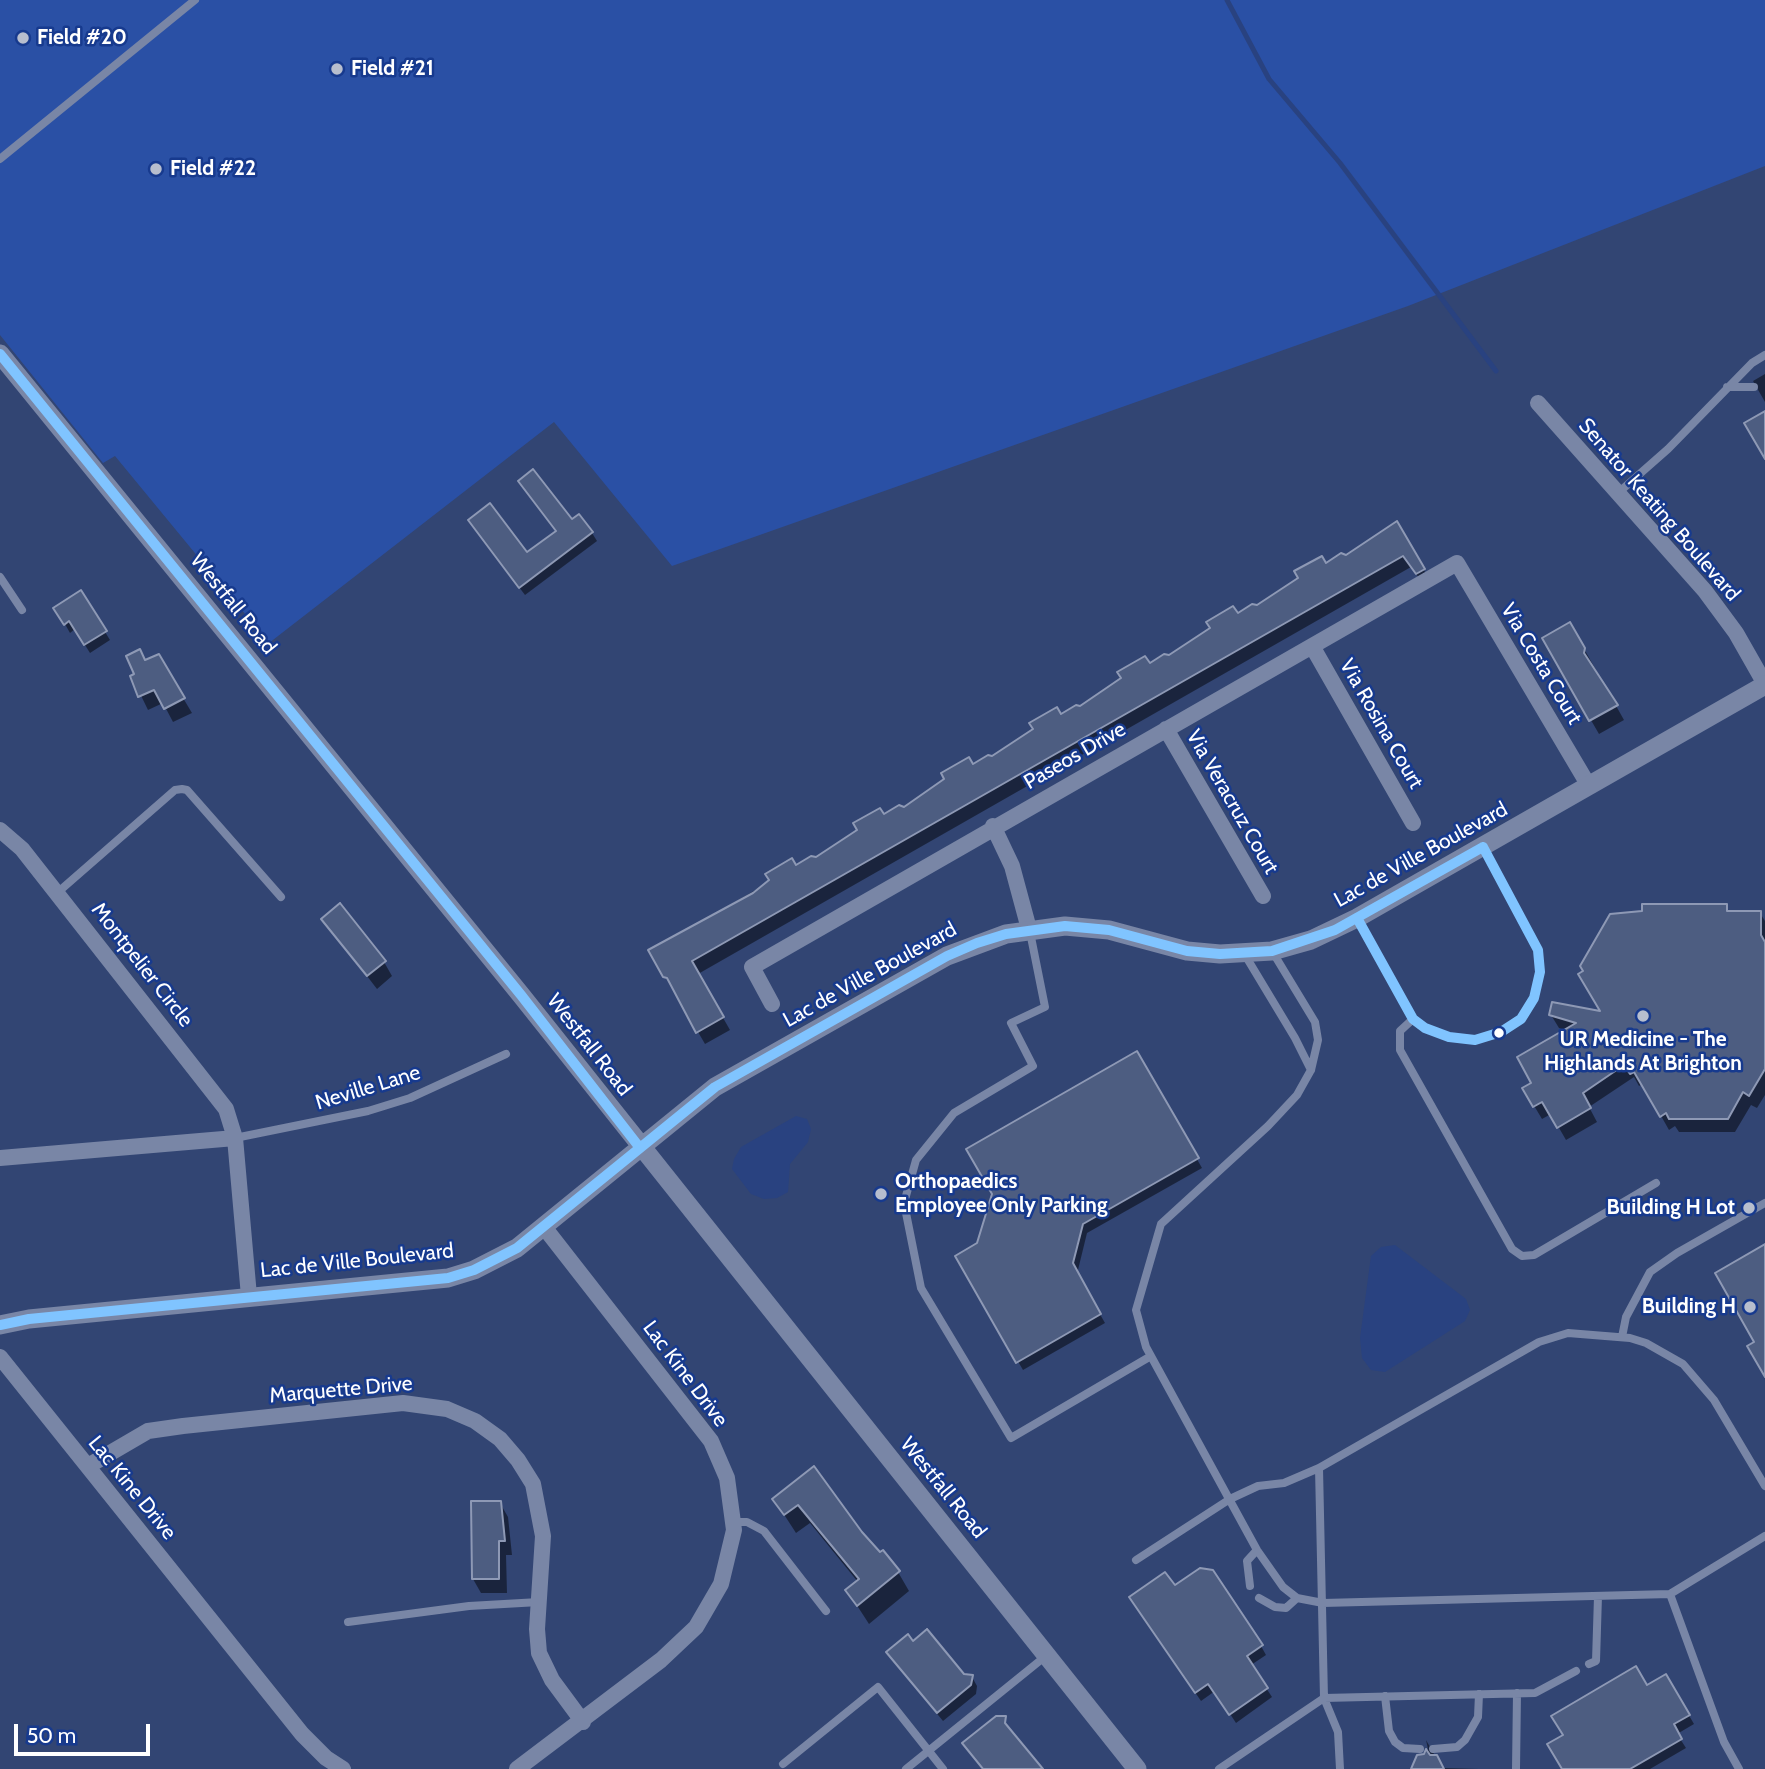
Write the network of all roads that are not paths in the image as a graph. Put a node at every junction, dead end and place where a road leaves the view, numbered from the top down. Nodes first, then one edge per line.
1 (195, 0) edge
2 (0, 159) edge
3 (0, 354) edge
4 (1765, 355) edge
5 (1727, 387) junction
6 (1754, 387) dead end
7 (1538, 403) dead end
8 (1618, 493) junction
9 (1457, 563) joint
10 (0, 577) edge
11 (22, 610) dead end
12 (1312, 646) junction
13 (1765, 685) edge
14 (1166, 729) junction
15 (1589, 786) junction
16 (1413, 823) dead end
17 (993, 826) junction
18 (0, 830) edge
19 (1483, 847) junction
20 (57, 893) junction
21 (1263, 896) dead end
22 (281, 897) dead end
23 (1357, 918) junction
24 (1029, 929) junction
25 (1272, 951) junction
26 (1244, 954) junction
27 (772, 1004) dead end
28 (1413, 1019) junction
29 (506, 1054) dead end
30 (1311, 1070) junction
31 (235, 1138) junction
32 (640, 1148) junction
33 (0, 1158) edge
34 (1656, 1183) dead end
35 (1765, 1203) edge
36 (544, 1227) junction
37 (249, 1296) junction
38 (0, 1325) edge
39 (1622, 1336) junction
40 (1151, 1356) junction
41 (0, 1357) edge
42 (88, 1466) junction
43 (1320, 1468) junction
44 (1765, 1486) edge
45 (1230, 1499) junction
46 (734, 1522) junction
47 (1765, 1536) edge
48 (1257, 1550) junction
49 (1136, 1560) dead end
50 (1250, 1586) dead end
51 (1670, 1594) junction
52 (1598, 1596) junction
53 (1259, 1598) dead end
54 (1297, 1598) junction
55 (540, 1602) junction
56 (1323, 1603) junction
57 (826, 1611) dead end
58 (348, 1622) dead end
59 (1047, 1655) junction
60 (1589, 1664) dead end
61 (1576, 1671) dead end
62 (1517, 1693) junction
63 (1479, 1694) junction
64 (1385, 1696) junction
65 (1324, 1698) junction
66 (583, 1722) junction
67 (1420, 1749) dead end
68 (1433, 1749) dead end
69 (929, 1751) junction
70 (783, 1767) edge
71 (343, 1769) edge
72 (517, 1769) edge
73 (906, 1769) edge
74 (943, 1769) edge
75 (1138, 1769) edge
76 (1219, 1769) edge
77 (1340, 1769) edge
78 (1516, 1769) edge
79 (1739, 1769) edge

1 - 2 lane
3 - 32 street, Westfall Road
4 - 5 lane
5 - 6 lane
5 - 8 lane
7 - 8 street, Senator Keating Boulevard
8 - 13 street, Senator Keating Boulevard
9 - 12 street, Paseos Drive
9 - 15 street, Via Costa Court
10 - 11 lane
12 - 14 street, Paseos Drive
12 - 16 street, Via Rosina Court
13 - 15 street, Lac de Ville Boulevard
14 - 17 street, Paseos Drive
14 - 21 street, Via Veracruz Court
15 - 19 street, Lac de Ville Boulevard
17 - 24 street
17 - 27 street, Paseos Drive
18 - 20 street, Montpelier Circle
19 - 23 street, Lac de Ville Boulevard
19 - 28 lane
20 - 22 lane
20 - 31 street, Montpelier Circle
23 - 25 street, Lac de Ville Boulevard
23 - 28 lane
24 - 26 street, Lac de Ville Boulevard
24 - 32 street, Lac de Ville Boulevard
24 - 40 lane
25 - 26 street, Lac de Ville Boulevard
25 - 30 lane
26 - 30 lane
28 - 34 lane
29 - 31 lane, Neville Lane
30 - 40 lane
31 - 33 street
31 - 37 street, Montpelier Circle
32 - 36 street, Lac de Ville Boulevard
32 - 59 street, Westfall Road
35 - 39 lane
36 - 37 street, Lac de Ville Boulevard
36 - 46 street, Lac Kine Drive
37 - 38 street, Lac de Ville Boulevard
39 - 43 lane
39 - 44 lane
40 - 45 lane
41 - 42 street, Lac Kine Drive
42 - 55 street, Marquette Drive
42 - 71 street, Lac Kine Drive
43 - 45 lane
43 - 56 lane
45 - 48 lane
45 - 49 lane
46 - 57 lane
46 - 66 street, Lac Kine Drive
47 - 51 lane
48 - 50 lane
48 - 54 lane
51 - 52 lane
51 - 79 lane
52 - 56 lane
52 - 60 lane
53 - 54 lane
54 - 56 lane
55 - 58 lane
55 - 66 street, Marquette Drive
56 - 65 lane
59 - 69 lane
59 - 75 street, Westfall Road
61 - 62 lane
62 - 63 lane
62 - 78 lane
63 - 64 lane
63 - 68 lane
64 - 65 lane
64 - 67 lane
65 - 76 lane
65 - 77 lane
66 - 72 street, Lac Kine Drive
69 - 70 lane
69 - 73 lane
69 - 74 lane

